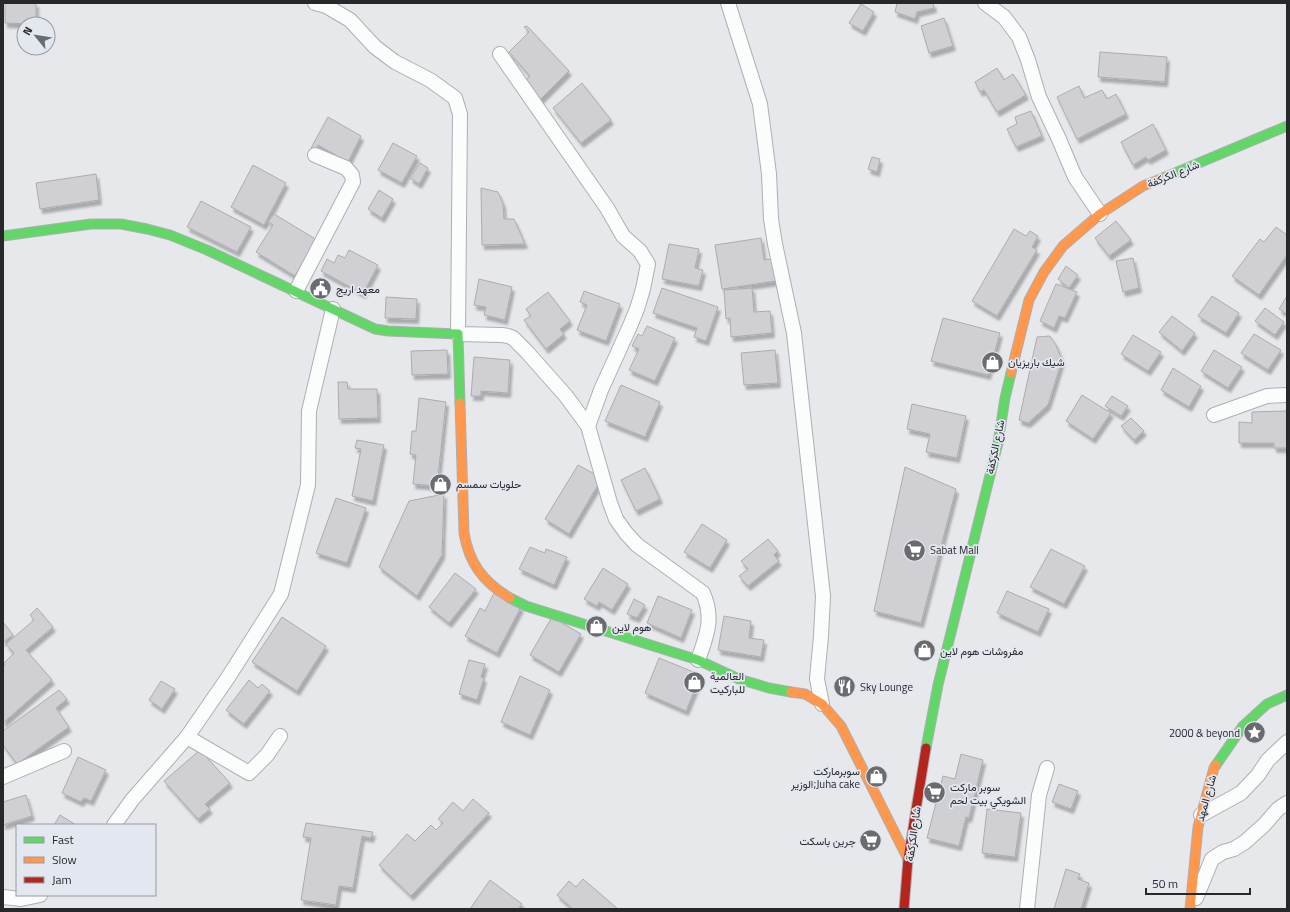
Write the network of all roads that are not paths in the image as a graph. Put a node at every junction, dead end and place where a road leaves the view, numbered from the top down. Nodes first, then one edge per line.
1 (315, 3) edge
2 (728, 3) edge
3 (985, 3) edge
4 (500, 54) dead end
5 (1287, 126) edge
6 (315, 154) dead end
7 (1100, 214) junction
8 (3, 236) edge
9 (296, 291) junction
10 (333, 309) junction
11 (458, 334) junction
12 (1287, 395) edge
13 (1214, 415) dead end
14 (588, 426) junction
15 (698, 660) junction
16 (1287, 695) edge
17 (822, 704) junction
18 (280, 736) dead end
19 (187, 737) junction
20 (1287, 742) edge
21 (64, 751) dead end
22 (1047, 768) dead end
23 (3, 777) edge
24 (1287, 803) edge
25 (1201, 815) junction
26 (115, 824) edge
27 (908, 859) junction
28 (35, 896) edge
29 (3, 897) edge
30 (904, 909) edge
31 (1027, 909) edge
32 (1191, 909) edge

1 - 11 street
2 - 17 street
3 - 7 street
4 - 14 street
5 - 7 street, شارع الكركفة
6 - 9 street
7 - 27 street, شارع الكركفة
8 - 9 street
9 - 10 street
10 - 11 street
10 - 19 street
11 - 14 street
11 - 15 street
12 - 13 street
14 - 15 street
15 - 17 street
16 - 25 street, شارع المهد
17 - 27 street
18 - 19 street
19 - 26 street
20 - 25 street
21 - 23 street
22 - 31 street
24 - 32 street
25 - 32 street, شارع المهد
27 - 30 street, شارع الكركفة
28 - 29 street

